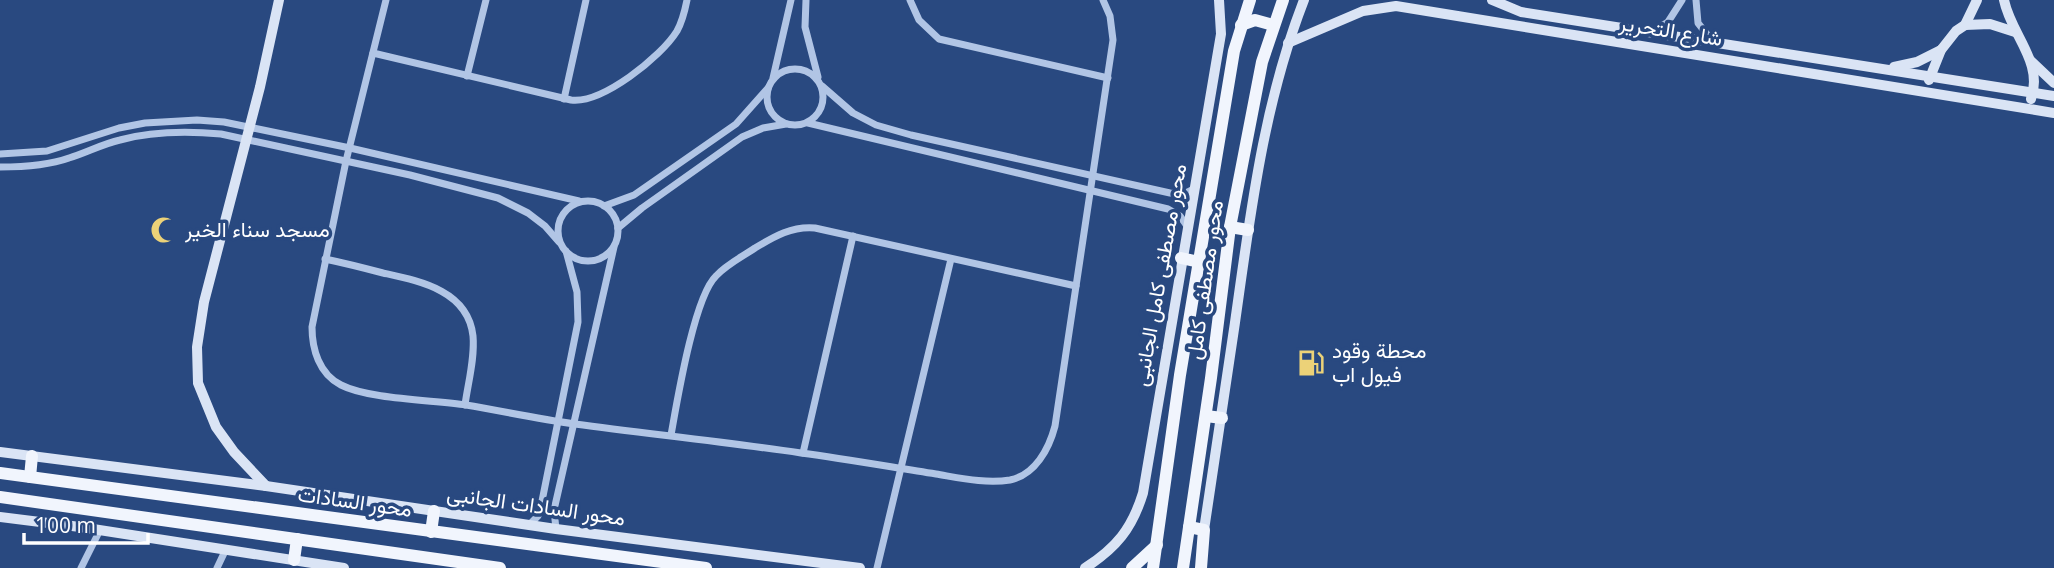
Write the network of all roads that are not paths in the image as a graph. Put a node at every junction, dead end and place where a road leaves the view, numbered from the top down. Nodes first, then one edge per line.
1 (279, 0) edge
2 (386, 0) edge
3 (486, 0) edge
4 (586, 0) edge
5 (687, 0) edge
6 (791, 0) edge
7 (806, 0) edge
8 (910, 0) edge
9 (1103, 0) edge
10 (1219, 0) edge
11 (1250, 0) edge
12 (1283, 0) edge
13 (1304, 0) edge
14 (1492, 0) edge
15 (1682, 0) edge
16 (1696, 0) edge
17 (1977, 0) edge
18 (2004, 0) edge
19 (1394, 3) edge
20 (1241, 25) junction
21 (1273, 25) junction
22 (1965, 25) junction
23 (2015, 32) junction
24 (1651, 33) junction
25 (1714, 42) junction
26 (1288, 43) junction
27 (1941, 50) junction
28 (373, 53) junction
29 (2031, 61) junction
30 (1887, 69) junction
31 (467, 76) junction
32 (1930, 76) junction
33 (1108, 78) junction
34 (2054, 83) edge
35 (770, 84) junction
36 (820, 84) junction
37 (1928, 92) junction
38 (2033, 93) junction
39 (2054, 96) edge
40 (564, 99) junction
41 (2028, 109) junction
42 (2054, 113) edge
43 (808, 123) junction
44 (786, 124) junction
45 (249, 126) junction
46 (246, 140) junction
47 (350, 148) junction
48 (0, 154) edge
49 (346, 161) junction
50 (0, 167) edge
51 (1094, 177) junction
52 (1194, 189) junction
53 (1092, 192) junction
54 (579, 201) junction
55 (604, 206) junction
56 (1187, 226) junction
57 (1230, 227) junction
58 (618, 228) junction
59 (1248, 230) junction
60 (853, 236) junction
61 (559, 242) junction
62 (614, 247) junction
63 (566, 251) junction
64 (1181, 258) junction
65 (325, 259) junction
66 (951, 259) junction
67 (1199, 262) junction
68 (1076, 286) junction
69 (465, 405) junction
70 (1206, 416) junction
71 (1222, 418) junction
72 (559, 421) junction
73 (573, 424) junction
74 (671, 435) junction
75 (0, 452) edge
76 (803, 453) junction
77 (32, 456) junction
78 (899, 469) junction
79 (0, 473) edge
80 (30, 477) junction
81 (266, 486) junction
82 (0, 497) edge
83 (434, 511) junction
84 (0, 517) edge
85 (529, 525) junction
86 (1189, 527) junction
87 (556, 529) junction
88 (100, 530) junction
89 (1204, 530) junction
90 (431, 532) junction
91 (297, 539) junction
92 (1157, 545) junction
93 (226, 550) junction
94 (294, 560) junction
95 (81, 568) edge
96 (217, 568) edge
97 (344, 568) edge
98 (500, 568) edge
99 (706, 568) edge
100 (860, 568) edge
101 (877, 568) edge
102 (1085, 568) edge
103 (1132, 568) edge
104 (1153, 568) edge
105 (1183, 568) edge
106 (1201, 568) edge

1 - 45 street
2 - 28 street
3 - 31 street
4 - 40 street
5 - 40 street
6 - 35 street
7 - 36 street
8 - 33 street
9 - 33 street
10 - 52 street, محور مصطفى كامل الجانبى
11 - 20 main road, محور مصطفى كامل
12 - 21 main road, محور مصطفى كامل
13 - 26 street
14 - 24 street, شارع التحرير
15 - 24 street
16 - 25 street
17 - 22 street
18 - 23 street
19 - 26 street, شارع التحرير
19 - 37 street, شارع التحرير
20 - 21 main road
20 - 67 main road, محور مصطفى كامل
21 - 57 main road, محور مصطفى كامل
22 - 23 street
22 - 27 street
23 - 29 street
24 - 25 street, شارع التحرير
25 - 30 street, شارع التحرير
26 - 59 street
27 - 30 street
27 - 32 street
28 - 31 street
28 - 47 street
29 - 34 street
29 - 38 street
30 - 32 street, شارع التحرير
31 - 40 street
32 - 37 street
32 - 38 street, شارع التحرير
33 - 51 street
35 - 36 street
35 - 44 street
35 - 55 street
36 - 43 street
36 - 51 street
37 - 41 street, شارع التحرير
38 - 39 street, شارع التحرير
38 - 41 street
41 - 42 street, شارع التحرير
43 - 44 street
43 - 53 street
44 - 58 street
45 - 46 street
45 - 47 street
45 - 48 street
46 - 49 street
46 - 50 street
46 - 81 street
47 - 49 street
47 - 54 street
49 - 61 street
49 - 65 street
51 - 52 street
51 - 53 street
52 - 56 street, محور مصطفى كامل الجانبى
53 - 56 street
53 - 68 street
54 - 55 street
54 - 61 street
55 - 58 street
56 - 64 street, محور مصطفى كامل الجانبى
57 - 59 main road
57 - 70 main road, محور مصطفى كامل
58 - 62 street
59 - 71 street
60 - 66 street
60 - 74 street
60 - 76 street
61 - 63 street
62 - 63 street
62 - 73 street
63 - 72 street
64 - 67 main road
64 - 102 street, محور مصطفى كامل الجانبى
65 - 69 street
65 - 69 street
66 - 68 street
66 - 78 street
67 - 92 main road, محور مصطفى كامل
68 - 78 street
69 - 72 street
70 - 71 main road
70 - 86 main road, محور مصطفى كامل
71 - 89 street
72 - 73 street
72 - 85 street
73 - 74 street
73 - 87 street
74 - 76 street
75 - 77 street, محور السادات الجانبى
76 - 78 street
77 - 80 main road
77 - 81 street, محور السادات الجانبى
78 - 101 street
79 - 80 main road, محور السادات
80 - 90 main road, محور السادات
81 - 83 street, محور السادات الجانبى
82 - 91 main road
83 - 85 street, محور السادات الجانبى
83 - 90 main road
84 - 88 street
85 - 87 street, محور السادات الجانبى
86 - 89 main road
86 - 105 main road, محور مصطفى كامل
87 - 100 street, محور السادات الجانبى
88 - 93 street
88 - 95 street
89 - 106 main road
90 - 99 main road, محور السادات
91 - 94 main road
91 - 98 main road
92 - 103 main road
92 - 104 main road, محور مصطفى كامل
93 - 94 street
93 - 96 street
94 - 97 street

